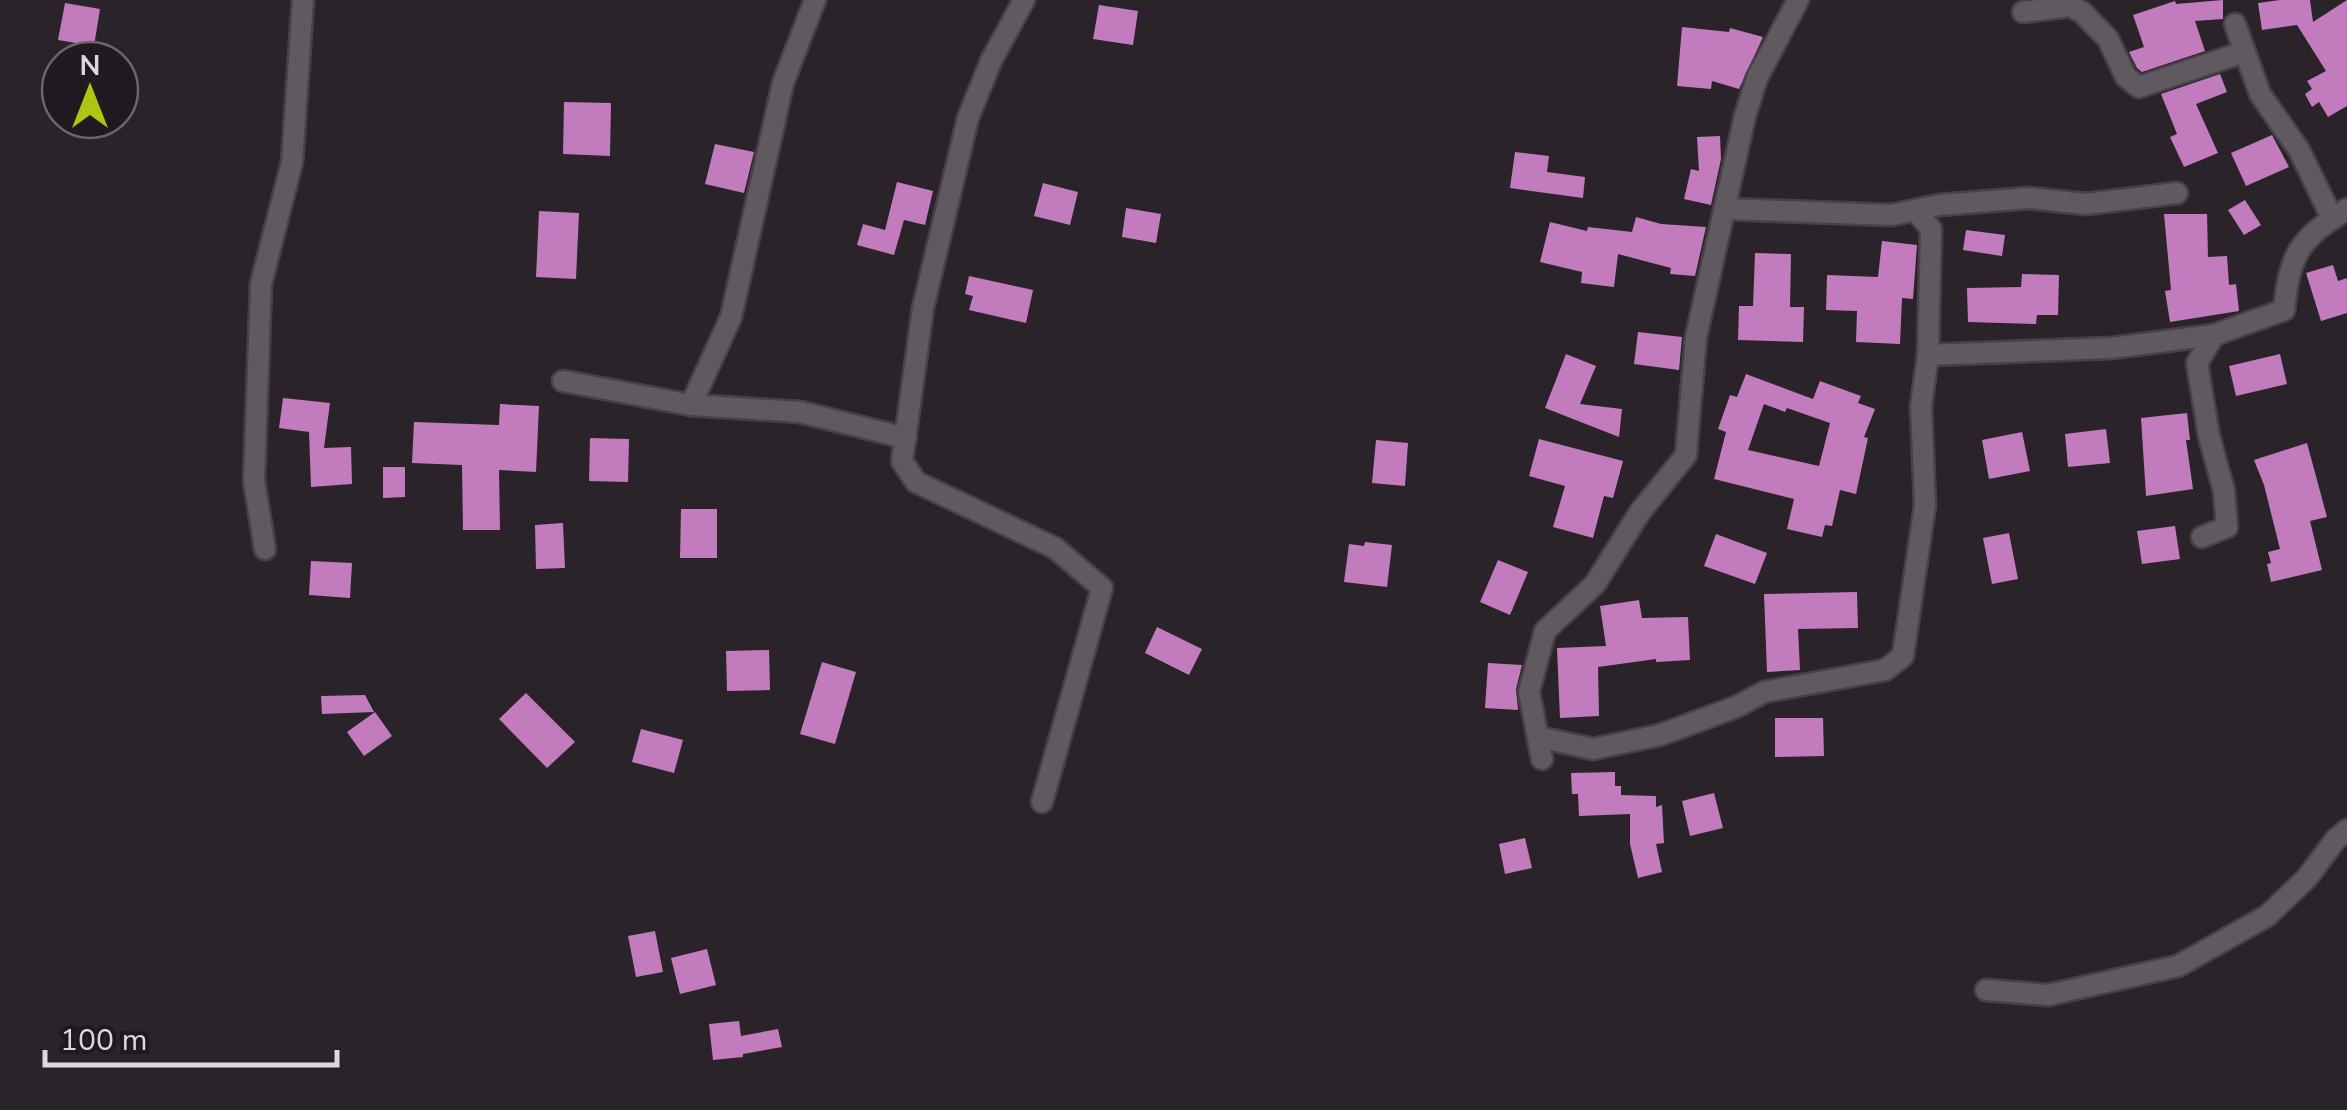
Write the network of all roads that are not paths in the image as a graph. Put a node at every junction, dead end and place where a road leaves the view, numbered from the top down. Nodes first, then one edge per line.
1 (303, 0) edge
2 (815, 0) edge
3 (1024, 0) edge
4 (1798, 0) edge
5 (2023, 12) dead end
6 (2234, 24) dead end
7 (2244, 52) junction
8 (2178, 193) dead end
9 (1726, 209) junction
10 (1915, 210) junction
11 (2340, 213) edge
12 (2214, 335) junction
13 (1928, 355) junction
14 (563, 381) dead end
15 (691, 405) junction
16 (906, 438) junction
17 (2202, 536) dead end
18 (265, 550) dead end
19 (1538, 737) junction
20 (1542, 759) dead end
21 (1042, 802) dead end
22 (2347, 830) edge
23 (1986, 990) dead end

1 - 18 street
2 - 15 street
3 - 16 street
4 - 9 street
5 - 7 street
6 - 7 street
7 - 11 street
8 - 10 street
9 - 10 street
9 - 19 street
10 - 13 street
11 - 12 street
12 - 13 street
12 - 17 street
13 - 19 street
14 - 15 street
15 - 16 street
16 - 21 street
19 - 20 street
22 - 23 street

